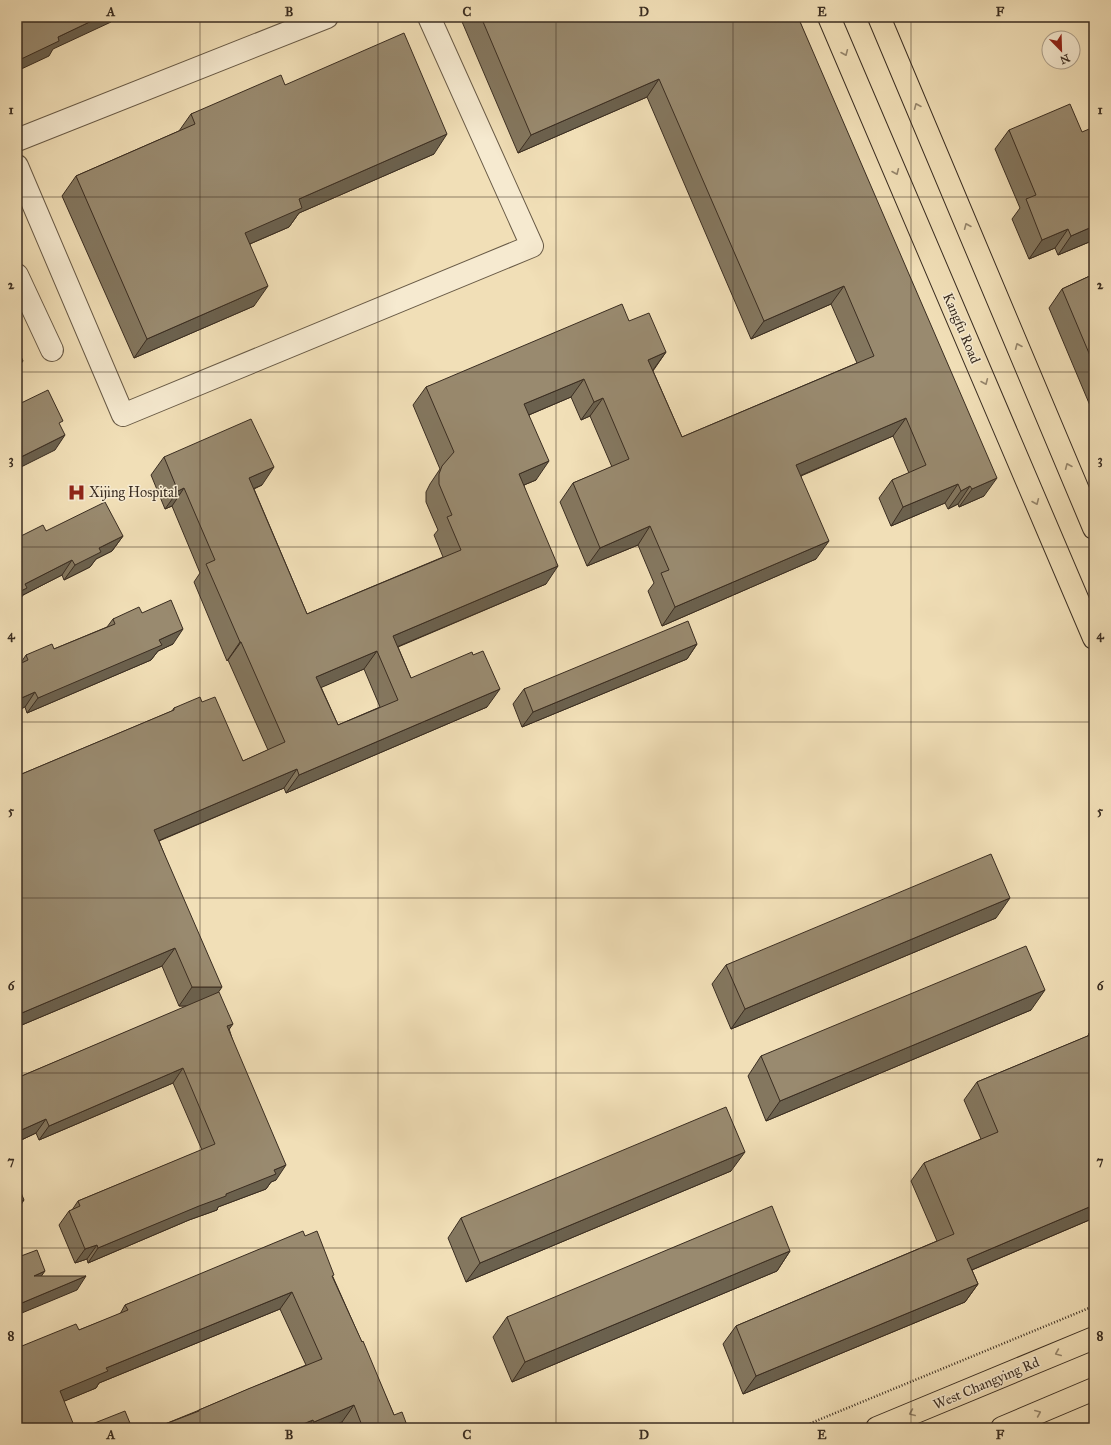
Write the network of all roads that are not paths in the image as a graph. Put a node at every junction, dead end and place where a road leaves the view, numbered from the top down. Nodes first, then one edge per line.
1 (327, 17) edge
2 (428, 17) edge
3 (830, 17) edge
4 (880, 17) edge
5 (17, 140) edge
6 (17, 166) edge
7 (17, 275) edge
8 (52, 350) dead end
9 (1094, 528) edge
10 (1094, 638) edge
11 (1094, 1338) edge
12 (1094, 1389) edge
13 (877, 1428) edge
14 (1002, 1428) edge

1 - 5 street
2 - 6 street
3 -> 10 main road, Kangfu Road
9 -> 4 main road
7 - 8 street
11 -> 13 main road, West Changying Rd
14 -> 12 main road

